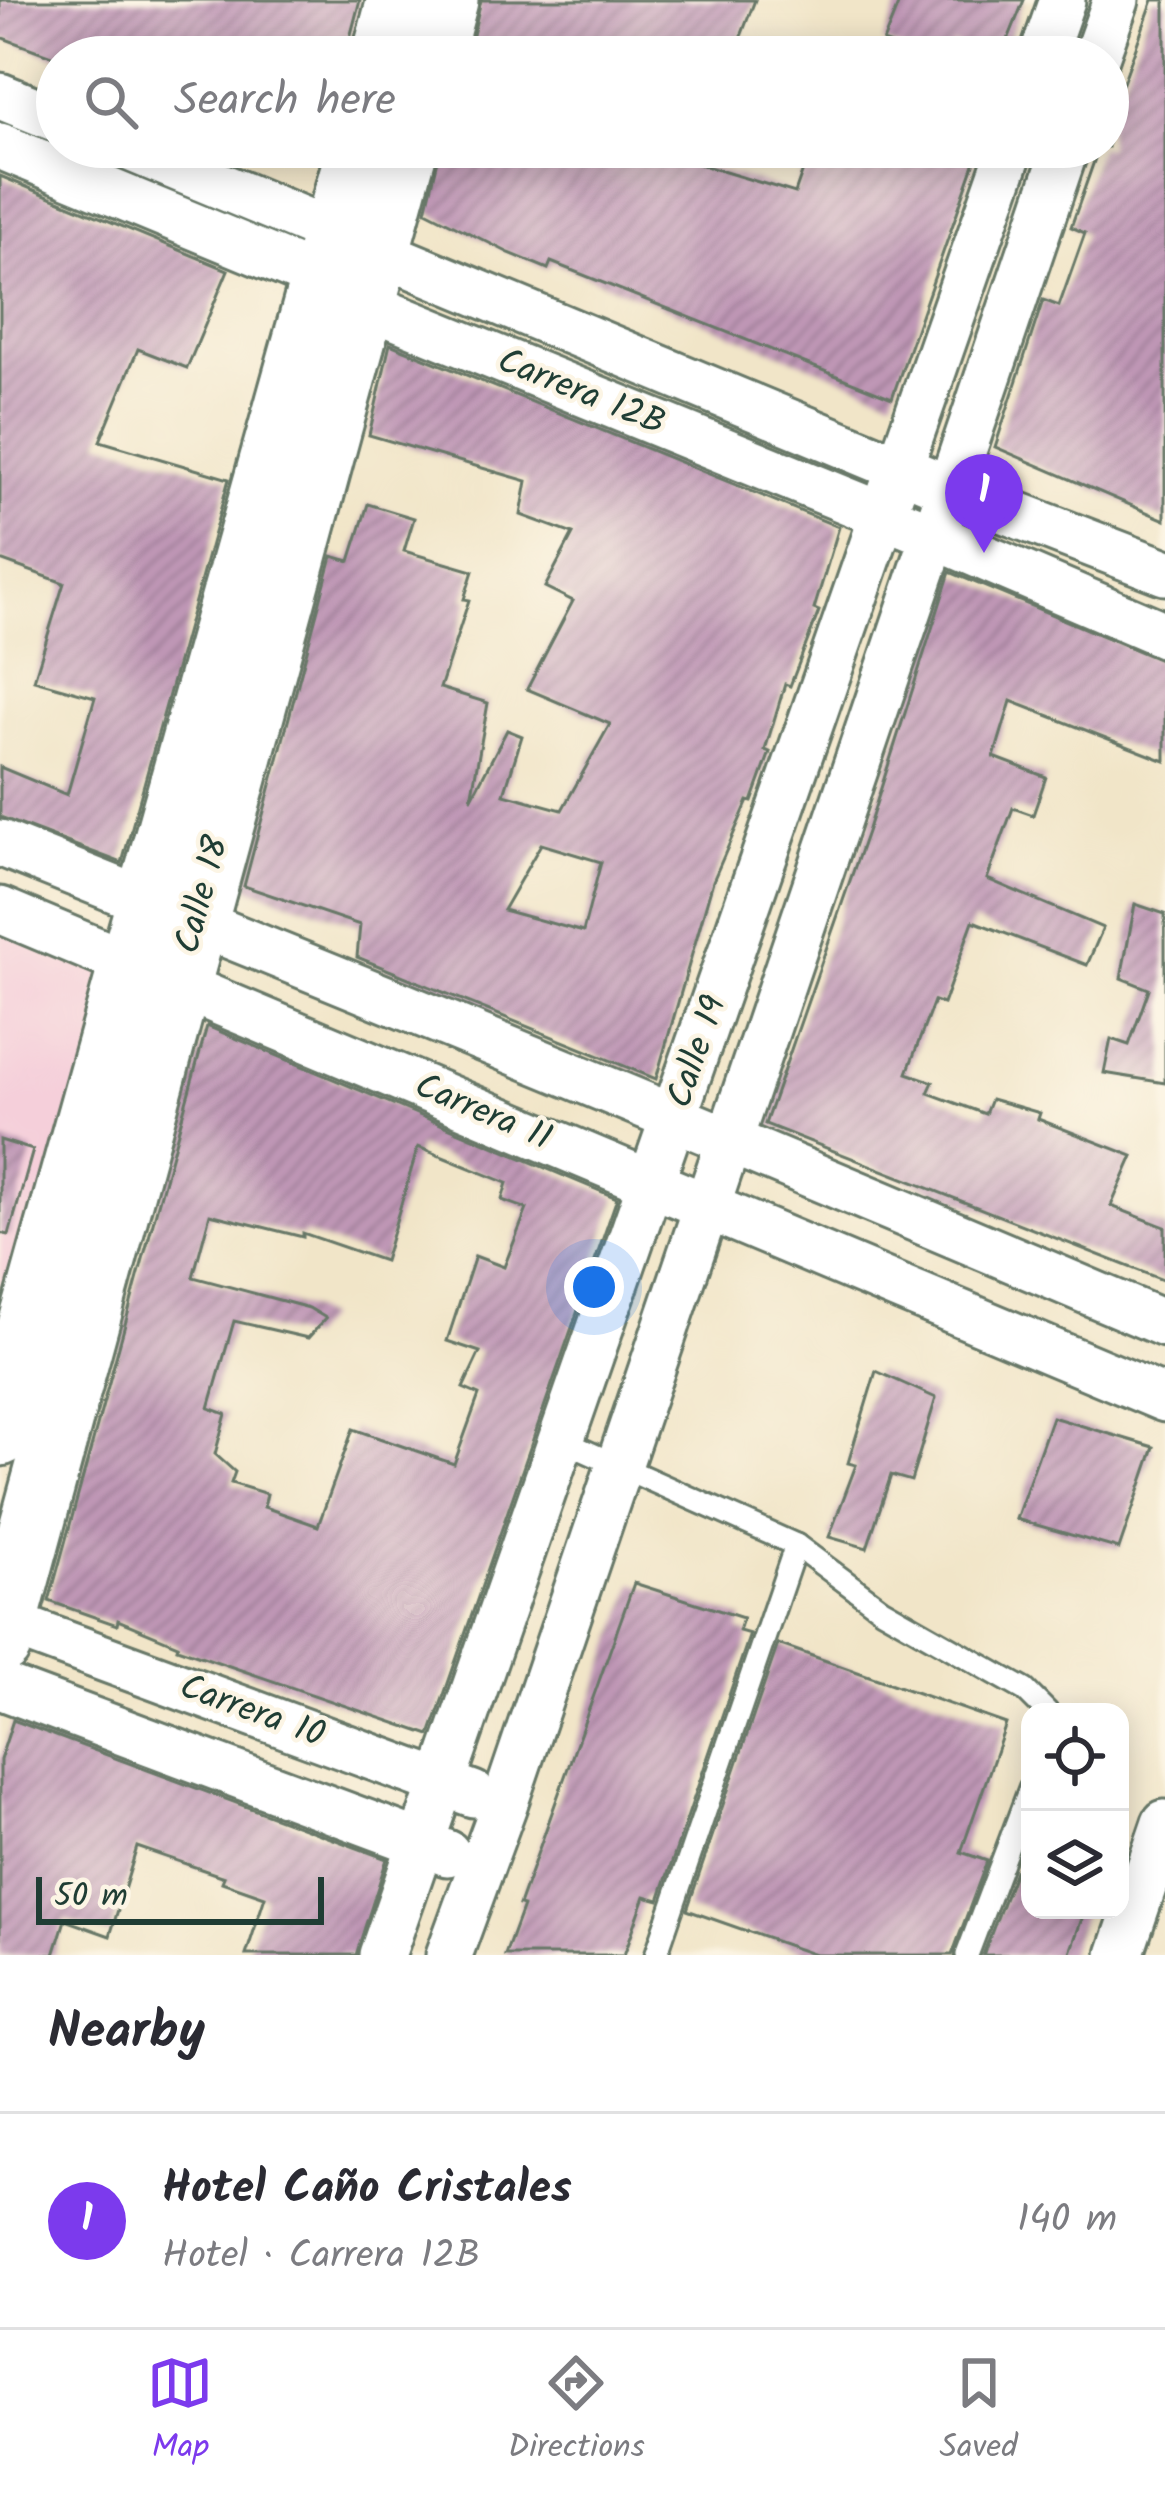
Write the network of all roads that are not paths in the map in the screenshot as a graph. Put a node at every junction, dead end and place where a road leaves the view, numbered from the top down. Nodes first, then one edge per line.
1 (400, 0) edge
2 (446, 0) edge
3 (1061, 0) edge
4 (1116, 0) edge
5 (390, 36) edge
6 (437, 36) edge
7 (1049, 36) edge
8 (1103, 36) edge
9 (0, 96) edge
10 (36, 111) edge
11 (0, 146) edge
12 (36, 158) edge
13 (64, 168) edge
14 (166, 168) edge
15 (357, 168) edge
16 (396, 168) edge
17 (1004, 168) edge
18 (1059, 168) edge
19 (985, 221) junction
20 (1037, 231) junction
21 (350, 266) junction
22 (900, 466) junction
23 (950, 489) junction
24 (883, 515) junction
25 (934, 536) junction
26 (1165, 572) edge
27 (1165, 635) edge
28 (824, 688) junction
29 (879, 700) junction
30 (0, 843) edge
31 (0, 910) edge
32 (172, 910) junction
33 (155, 975) junction
34 (675, 1117) junction
35 (730, 1139) junction
36 (652, 1184) junction
37 (707, 1206) junction
38 (1165, 1324) edge
39 (1165, 1399) edge
40 (0, 1434) edge
41 (562, 1441) junction
42 (619, 1467) junction
43 (796, 1546) junction
44 (2, 1628) edge
45 (0, 1686) edge
46 (1038, 1703) edge
47 (241, 1708) junction
48 (213, 1766) junction
49 (444, 1784) junction
50 (504, 1805) junction
51 (1021, 1811) edge
52 (1165, 1823) edge
53 (421, 1843) junction
54 (480, 1865) junction
55 (382, 1955) edge
56 (449, 1955) edge
57 (656, 1955) edge
58 (967, 1955) edge
59 (1120, 1955) edge

1 - 5 street
2 - 6 street
3 - 7 street
4 - 8 street
9 - 10 street
11 - 12 street, Carrera 12B
13 - 21 street, Carrera 12B
14 - 21 street, Carrera 12B
15 - 21 street, Calle 18
16 - 21 street, Calle 18
17 - 19 street, Calle 19
18 - 20 street, Calle 19
19 - 20 street
19 - 22 street, Calle 19
20 - 23 street, Calle 19
21 - 22 street, Carrera 12B
21 - 24 street, Carrera 12B
21 - 32 street, Calle 18
22 - 23 street, Carrera 12B
22 - 24 street, Calle 19
23 - 25 street, Calle 19
23 - 26 street, Carrera 12B
24 - 25 street, Carrera 12B
24 - 28 street, Calle 19
25 - 27 street, Carrera 12B
25 - 29 street, Calle 19
28 - 29 street
28 - 34 street, Calle 19
29 - 35 street, Calle 19
30 - 32 street, Carrera 11
31 - 33 street, Carrera 11
32 - 33 street, Calle 18
32 - 34 street, Carrera 11
33 - 36 street, Carrera 11
33 - 40 street, Calle 18
33 - 44 street, Calle 18
34 - 35 street, Carrera 11
34 - 36 street, Calle 19
35 - 37 street, Calle 19
35 - 38 street, Carrera 11
36 - 37 street, Carrera 11
36 - 41 street, Calle 19
37 - 39 street, Carrera 11
37 - 42 street, Calle 19
41 - 42 lane
41 - 49 street, Calle 19
42 - 43 lane
42 - 50 street, Calle 19
43 - 46 lane
43 - 57 lane
44 - 47 street, Carrera 10
45 - 48 street, Carrera 10
47 - 48 street
47 - 49 street, Carrera 10
48 - 53 street, Carrera 10
49 - 50 street, Carrera 10
49 - 53 street, Calle 19
50 - 54 street, Calle 19
51 - 58 lane
52 - 59 street
53 - 54 street, Carrera 10
53 - 55 street, Calle 19
54 - 56 street, Calle 19

